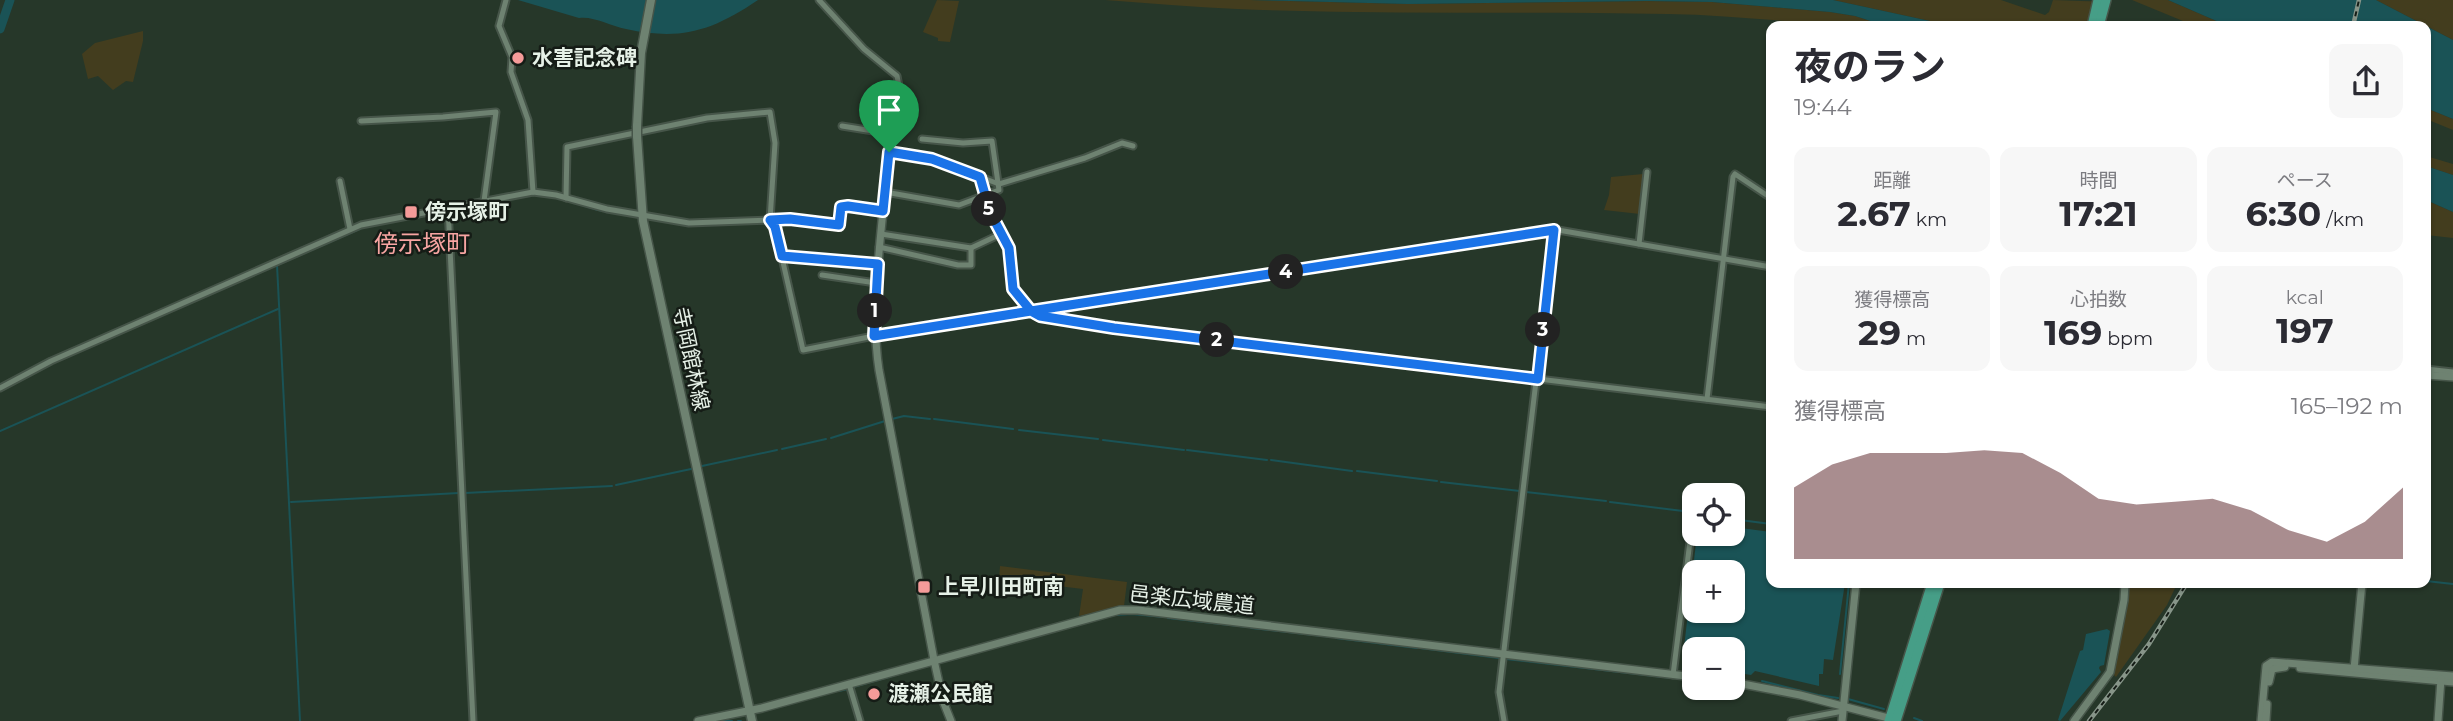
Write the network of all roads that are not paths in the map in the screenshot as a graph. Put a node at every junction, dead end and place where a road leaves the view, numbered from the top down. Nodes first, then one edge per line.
1 (506, 0) edge
2 (650, 0) edge
3 (819, 0) edge
4 (2098, 0) edge
5 (2106, 0) edge
6 (2093, 21) edge
7 (2100, 21) edge
8 (895, 109) joint
9 (361, 121) dead end
10 (842, 126) dead end
11 (892, 134) junction
12 (922, 139) dead end
13 (1133, 146) dead end
14 (889, 152) junction
15 (1647, 172) dead end
16 (980, 177) junction
17 (340, 181) dead end
18 (999, 184) junction
19 (533, 192) junction
20 (885, 192) junction
21 (1766, 195) edge
22 (985, 196) junction
23 (566, 198) junction
24 (484, 201) junction
25 (448, 207) junction
26 (883, 211) junction
27 (642, 215) junction
28 (770, 220) junction
29 (350, 229) junction
30 (1554, 230) junction
31 (1003, 233) junction
32 (881, 234) junction
33 (1639, 244) junction
34 (879, 247) junction
35 (971, 248) junction
36 (782, 256) junction
37 (1724, 259) junction
38 (878, 264) junction
39 (1766, 266) edge
40 (822, 275) dead end
41 (876, 283) junction
42 (1031, 311) junction
43 (874, 336) junction
44 (2431, 370) edge
45 (2453, 372) edge
46 (2431, 375) edge
47 (2453, 377) edge
48 (1538, 379) junction
49 (0, 388) edge
50 (1707, 399) junction
51 (1766, 407) edge
52 (1689, 546) edge
53 (1856, 588) edge
54 (1931, 588) edge
55 (1938, 588) edge
56 (2125, 588) edge
57 (2361, 588) edge
58 (1503, 655) junction
59 (934, 660) junction
60 (2353, 670) junction
61 (1673, 675) junction
62 (1682, 676) edge
63 (2453, 676) edge
64 (2441, 678) junction
65 (2453, 682) edge
66 (849, 684) junction
67 (1745, 684) edge
68 (1844, 709) junction
69 (750, 710) junction
70 (949, 718) edge
71 (1895, 720) edge
72 (473, 721) edge
73 (698, 721) edge
74 (752, 721) edge
75 (860, 721) edge
76 (1504, 721) edge
77 (1791, 721) edge
78 (1842, 721) edge
79 (2074, 721) edge
80 (2263, 721) edge
81 (2438, 721) edge

1 - 19 street
2 - 27 main road, 寺岡館林線, bridge
3 - 8 street
4 - 6 main road
5 - 7 main road
8 - 11 street
9 - 24 street
10 - 11 street
11 - 14 street
12 - 18 street
13 - 18 street
14 - 16 street
14 - 20 street
15 - 33 street
16 - 18 street
16 - 22 street
17 - 29 street
18 - 22 street
19 - 23 street
19 - 24 street
20 - 22 street
20 - 26 street
21 - 37 street
22 - 31 street
23 - 27 street
23 - 28 street
24 - 25 street
25 - 29 street
25 - 72 street
26 - 28 street
26 - 32 street
27 - 28 street
27 - 69 main road, 寺岡館林線
28 - 36 street
29 - 49 street
30 - 33 street
30 - 42 street
30 - 48 street
31 - 35 street
31 - 42 street
32 - 34 street
32 - 35 street
33 - 37 street
34 - 35 street
34 - 38 street
36 - 38 street
36 - 43 street
37 - 39 street
37 - 50 street
38 - 41 street
40 - 41 street
41 - 43 street
42 - 43 street
42 - 48 street
43 - 59 street
44 - 45 street
46 - 47 street
48 - 50 street
48 - 58 street
50 - 51 street
52 - 61 street
53 - 68 street
54 - 71 main road
55 - 71 main road
56 - 79 street
57 - 60 street
58 - 59 street, 邑楽広域農道
58 - 61 street, 邑楽広域農道
58 - 76 street
59 - 66 street, 邑楽広域農道
59 - 70 street
60 - 64 street
60 - 80 street
61 - 62 street, 邑楽広域農道
63 - 64 street
64 - 65 street
64 - 81 street
66 - 69 street, 邑楽広域農道
66 - 75 street
67 - 68 street
68 - 71 street
68 - 77 street
68 - 78 street
69 - 73 street, 邑楽広域農道
69 - 74 main road, 寺岡館林線

